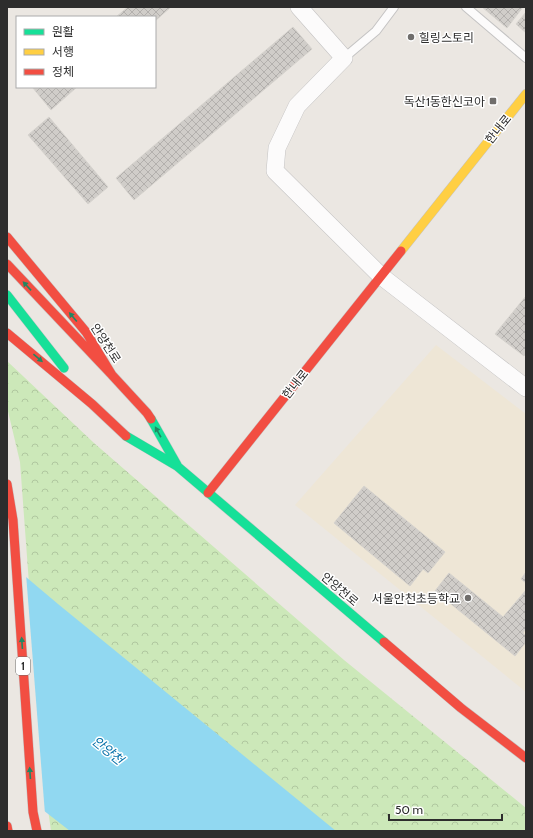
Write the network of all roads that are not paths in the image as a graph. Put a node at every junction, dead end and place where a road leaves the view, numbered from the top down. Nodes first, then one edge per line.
1 (299, 7) edge
2 (394, 7) edge
3 (466, 7) edge
4 (344, 58) junction
5 (526, 58) edge
6 (526, 94) edge
7 (7, 237) edge
8 (7, 264) edge
9 (381, 276) junction
10 (7, 294) edge
11 (7, 333) edge
12 (112, 375) junction
13 (526, 388) edge
14 (92, 404) junction
15 (177, 466) junction
16 (7, 484) edge
17 (208, 492) junction
18 (526, 758) edge
19 (7, 826) edge
20 (8, 831) edge
21 (37, 831) edge

1 - 4 street
2 - 4 lane
3 - 5 lane
4 - 9 street
6 - 9 main road, 한내로
12 -> 7 main road, 안양천로
12 -> 8 main road
9 - 13 street
9 - 17 main road, 한내로
10 - 14 main road
11 -> 14 main road, 안양천로
15 -> 12 main road, 안양천로
14 - 15 main road, 안양천로
15 - 17 main road, 안양천로
21 -> 16 main road, 1
17 - 18 main road, 안양천로
19 - 20 main road

